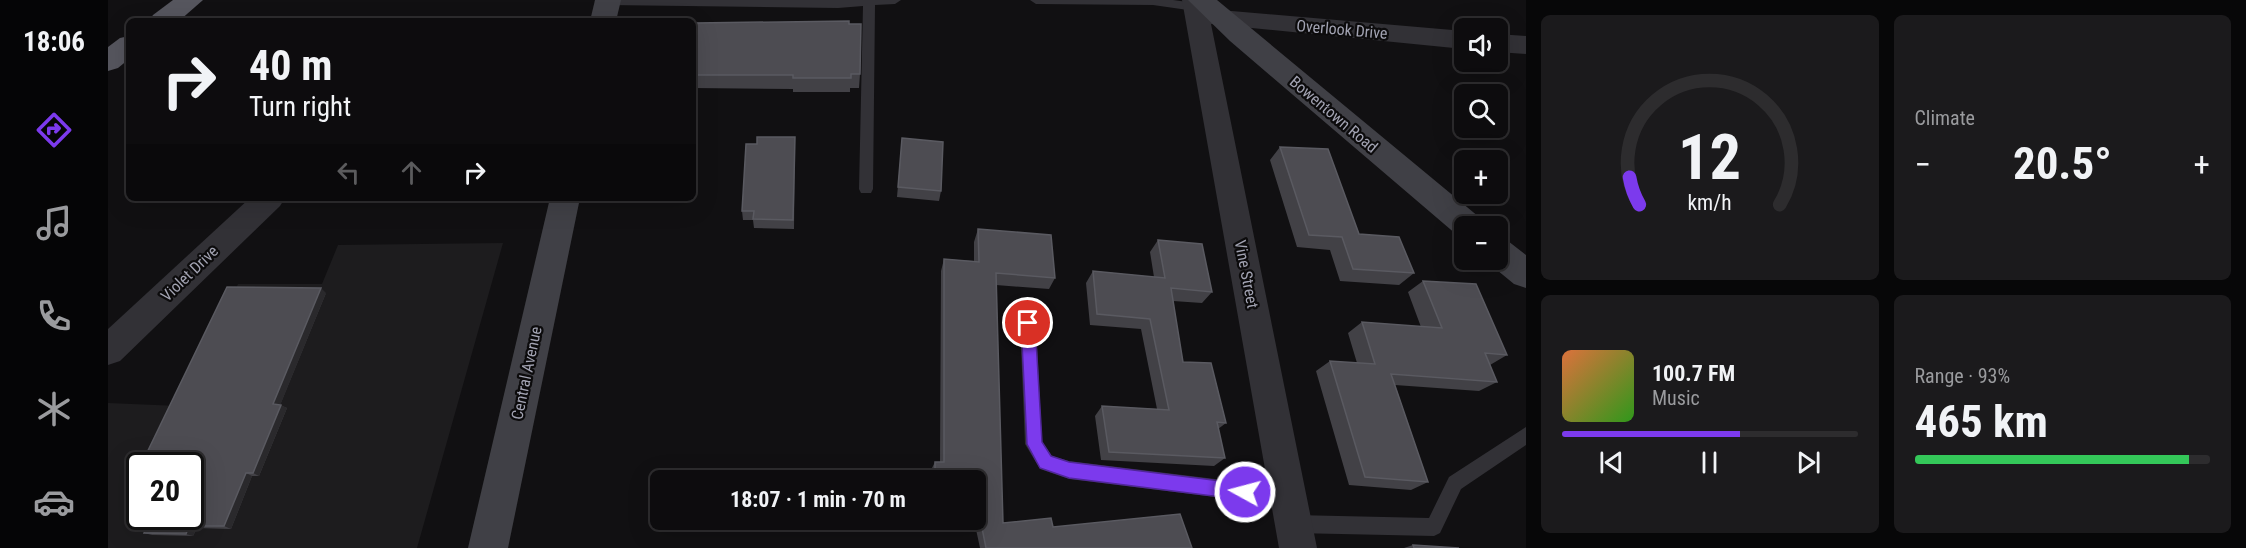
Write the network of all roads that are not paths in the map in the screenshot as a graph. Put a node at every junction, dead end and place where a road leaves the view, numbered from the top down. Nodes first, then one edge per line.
1 (190, 0) edge
2 (895, 0) edge
3 (1036, 0) edge
4 (1153, 0) edge
5 (650, 1) edge
6 (869, 2) junction
7 (1203, 6) edge
8 (606, 7) edge
9 (166, 18) edge
10 (1454, 39) edge
11 (1508, 44) edge
12 (1526, 45) edge
13 (126, 47) edge
14 (108, 61) edge
15 (866, 189) dead end
16 (267, 201) edge
17 (564, 201) edge
18 (1456, 216) edge
19 (1508, 260) edge
20 (1526, 274) edge
21 (1028, 323) dead end
22 (108, 350) edge
23 (1526, 435) edge
24 (1294, 523) edge
25 (488, 548) edge

1 - 9 highway
2 - 6 lane
3 - 4 lane
4 - 7 lane
5 - 6 lane
5 - 8 lane
6 - 15 lane
7 - 10 street, Overlook Drive
7 - 18 main road, Bowentown Road
7 - 24 street, Vine Street
11 - 12 street
13 - 14 highway
16 - 22 street, Violet Drive
17 - 25 main road, Central Avenue
19 - 20 main road
21 - 24 lane
23 - 24 lane

